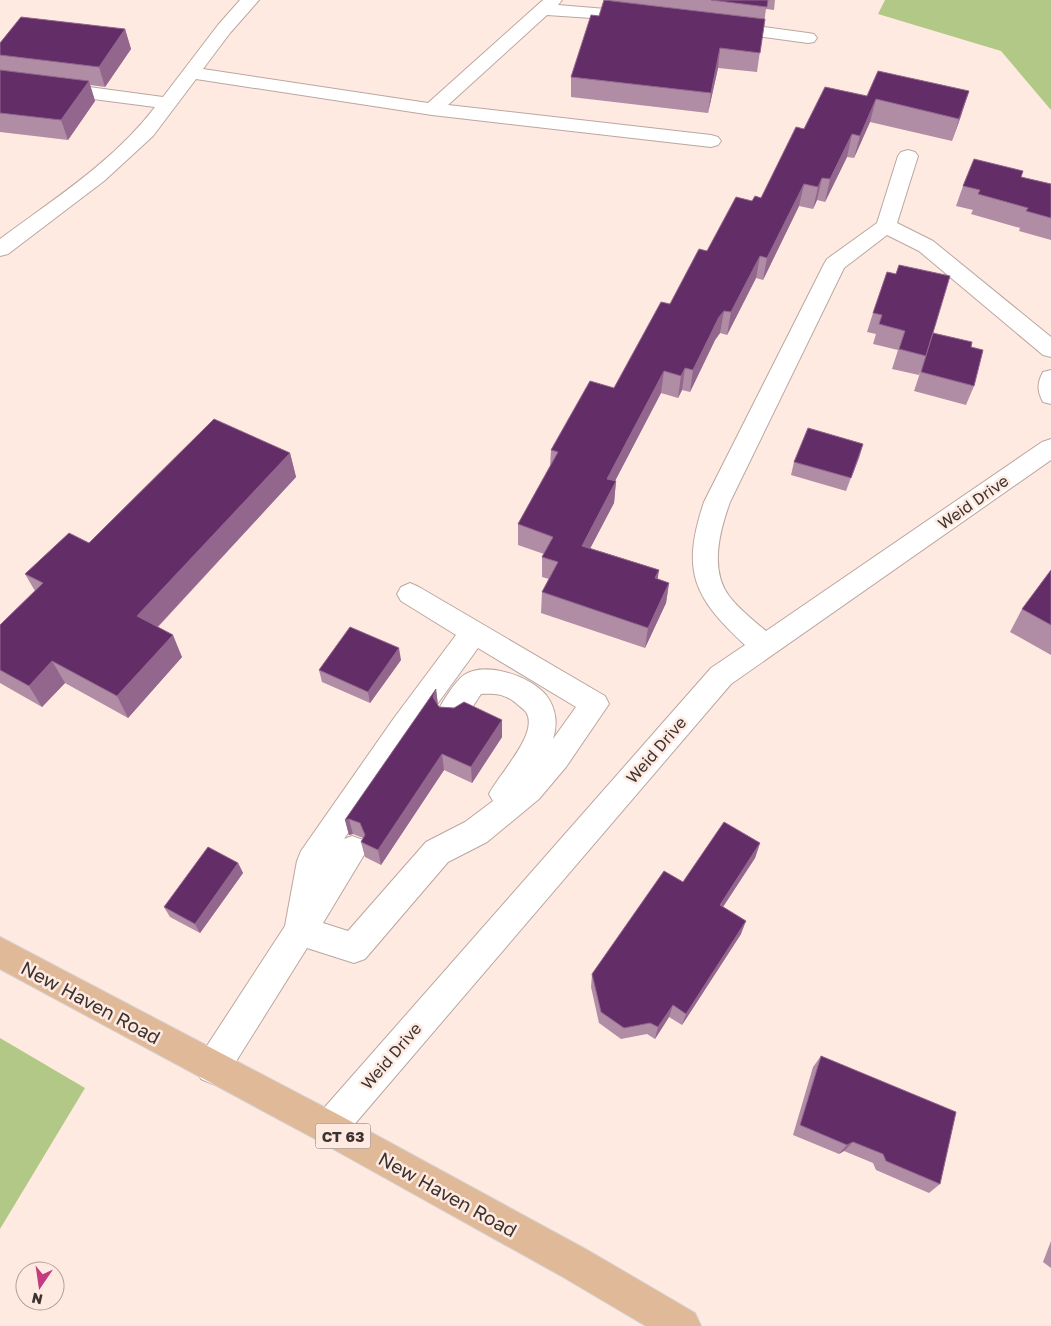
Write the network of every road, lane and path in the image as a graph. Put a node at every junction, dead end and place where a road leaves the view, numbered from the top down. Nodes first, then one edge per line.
1 (250, 0) edge
2 (548, 5) edge
3 (650, 18) edge
4 (709, 25) edge
5 (808, 38) dead end
6 (192, 73) junction
7 (0, 81) edge
8 (168, 103) junction
9 (432, 109) junction
10 (711, 141) dead end
11 (908, 156) dead end
12 (0, 223) edge
13 (886, 226) junction
14 (29, 227) junction
15 (0, 248) edge
16 (1051, 349) edge
17 (1051, 378) edge
18 (1051, 396) edge
19 (1051, 448) edge
20 (410, 594) dead end
21 (474, 632) junction
22 (764, 646) junction
23 (451, 713) edge
24 (476, 832) junction
25 (352, 850) dead end
26 (300, 931) junction
27 (0, 952) edge
28 (213, 1067) junction
29 (328, 1128) junction
30 (682, 1326) edge

1 - 6 street
2 - 3 street
2 - 9 street
4 - 5 street
6 - 8 street
6 - 9 street
7 - 8 street
8 - 14 street
9 - 10 street
11 - 13 street
12 - 14 street
13 - 16 street
13 - 22 street
14 - 15 street
17 - 18 street
19 - 22 street, Weid Drive
20 - 21 street
21 - 24 street
21 - 26 street
22 - 29 street, Weid Drive
23 - 24 street
24 - 26 street
25 - 26 street
26 - 28 street
27 - 28 main road, New Haven Road / CT 63
28 - 29 main road, New Haven Road / CT 63
29 - 30 main road, New Haven Road / CT 63

